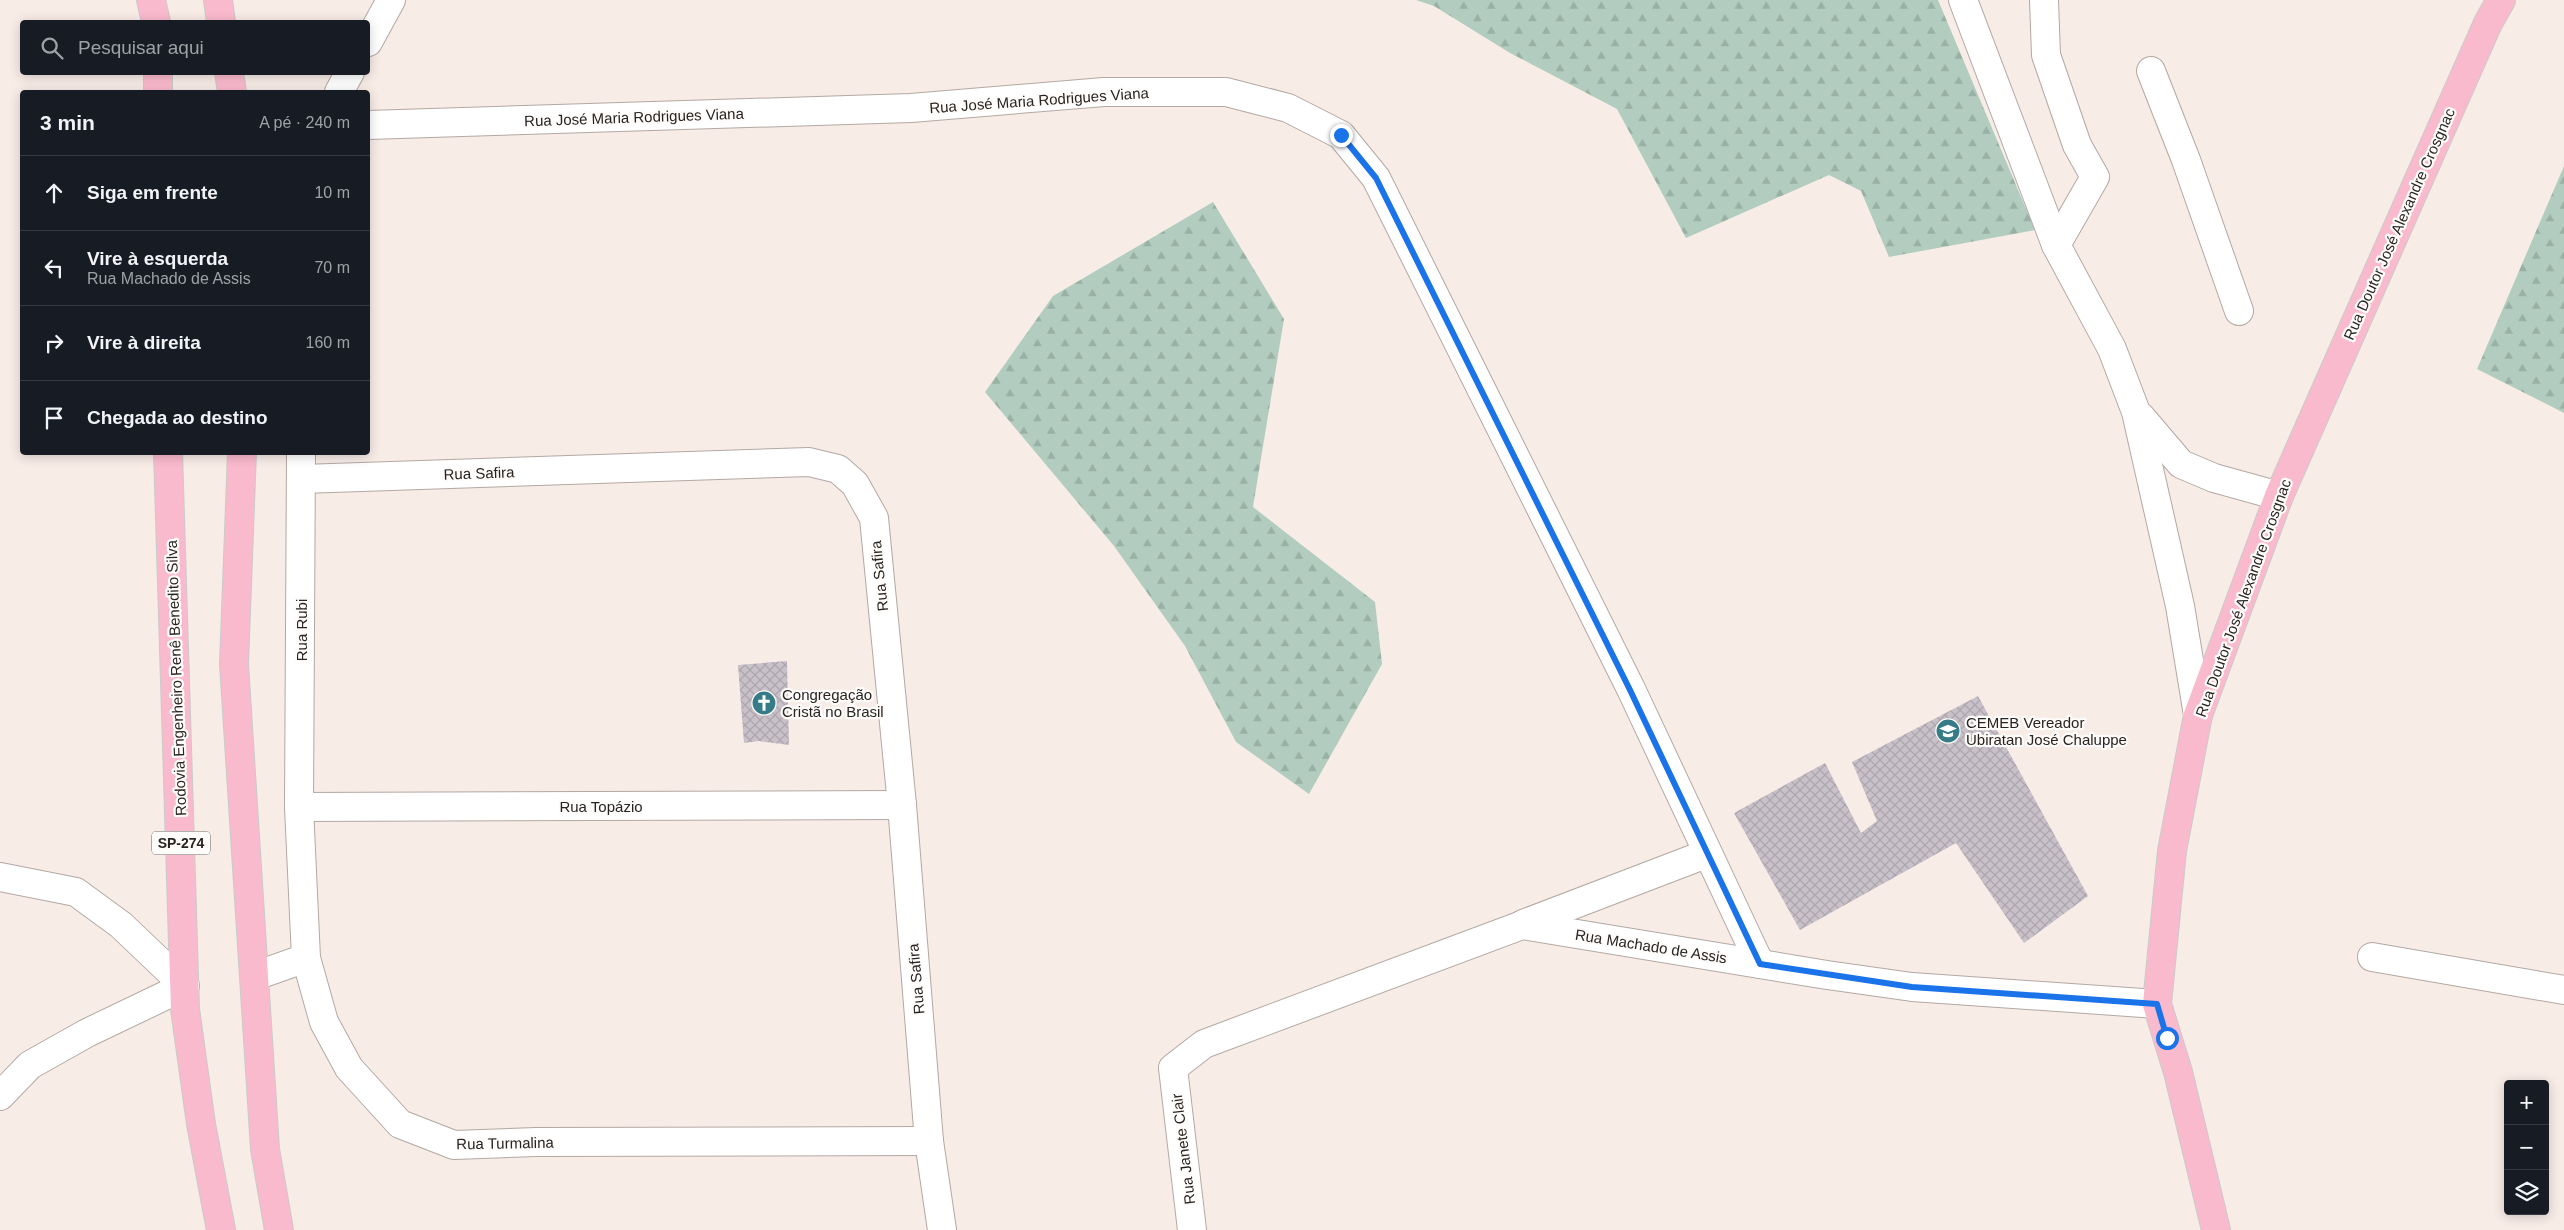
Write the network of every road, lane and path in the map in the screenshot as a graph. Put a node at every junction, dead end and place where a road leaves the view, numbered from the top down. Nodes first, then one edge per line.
1 (151, 0) edge
2 (218, 0) edge
3 (391, 0) edge
4 (1963, 0) edge
5 (2044, 0) edge
6 (2501, 0) edge
7 (156, 20) edge
8 (221, 20) edge
9 (370, 38) edge
10 (2151, 71) dead end
11 (158, 75) edge
12 (229, 75) edge
13 (348, 75) edge
14 (158, 90) edge
15 (232, 90) edge
16 (340, 90) edge
17 (370, 125) edge
18 (2056, 245) junction
19 (2239, 311) dead end
20 (2136, 412) junction
21 (168, 455) edge
22 (242, 455) edge
23 (301, 466) edge
24 (2279, 496) junction
25 (2198, 715) junction
26 (902, 806) junction
27 (299, 808) junction
28 (1706, 854) junction
29 (0, 877) edge
30 (1522, 925) junction
31 (2372, 957) dead end
32 (306, 958) junction
33 (1760, 964) junction
34 (254, 976) junction
35 (185, 986) junction
36 (2564, 990) edge
37 (2157, 1004) junction
38 (1173, 1068) joint
39 (0, 1096) edge
40 (929, 1140) junction
41 (221, 1230) edge
42 (279, 1230) edge
43 (942, 1230) edge
44 (1192, 1230) edge
45 (2216, 1230) edge

1 - 7 main road
2 - 8 main road
3 - 9 street
4 - 18 street
5 - 18 street
6 - 24 main road, Rua Doutor José Alexandre Crosgnac
10 - 19 street
11 - 14 main road
12 - 15 main road
13 - 16 street
17 - 28 street, Rua José Maria Rodrigues Viana
18 - 20 street
20 - 24 street
20 - 25 street
21 - 35 main road, Rodovia Engenheiro Renê Benedito Silva / SP-274
22 - 34 main road
23 - 26 street, Rua Safira
23 - 27 street, Rua Rubi
24 - 25 main road, Rua Doutor José Alexandre Crosgnac
25 - 37 main road, Rua Doutor José Alexandre Crosgnac
26 - 27 street, Rua Topázio
26 - 40 street, Rua Safira
27 - 32 street, Rua Turmalina
28 - 30 street
28 - 33 street, Rua José Maria Rodrigues Viana
29 - 35 street
30 - 33 street, Rua Machado de Assis
30 - 38 street, Rua Machado de Assis
31 - 36 street
32 - 34 street
32 - 40 street, Rua Turmalina
33 - 37 street, Rua Machado de Assis
34 - 42 main road
35 - 39 street
35 - 41 main road, Rodovia Engenheiro Renê Benedito Silva / SP-274
37 - 45 main road, Rua Doutor José Alexandre Crosgnac
38 - 44 street, Rua Janete Clair
40 - 43 street, Rua Safira

